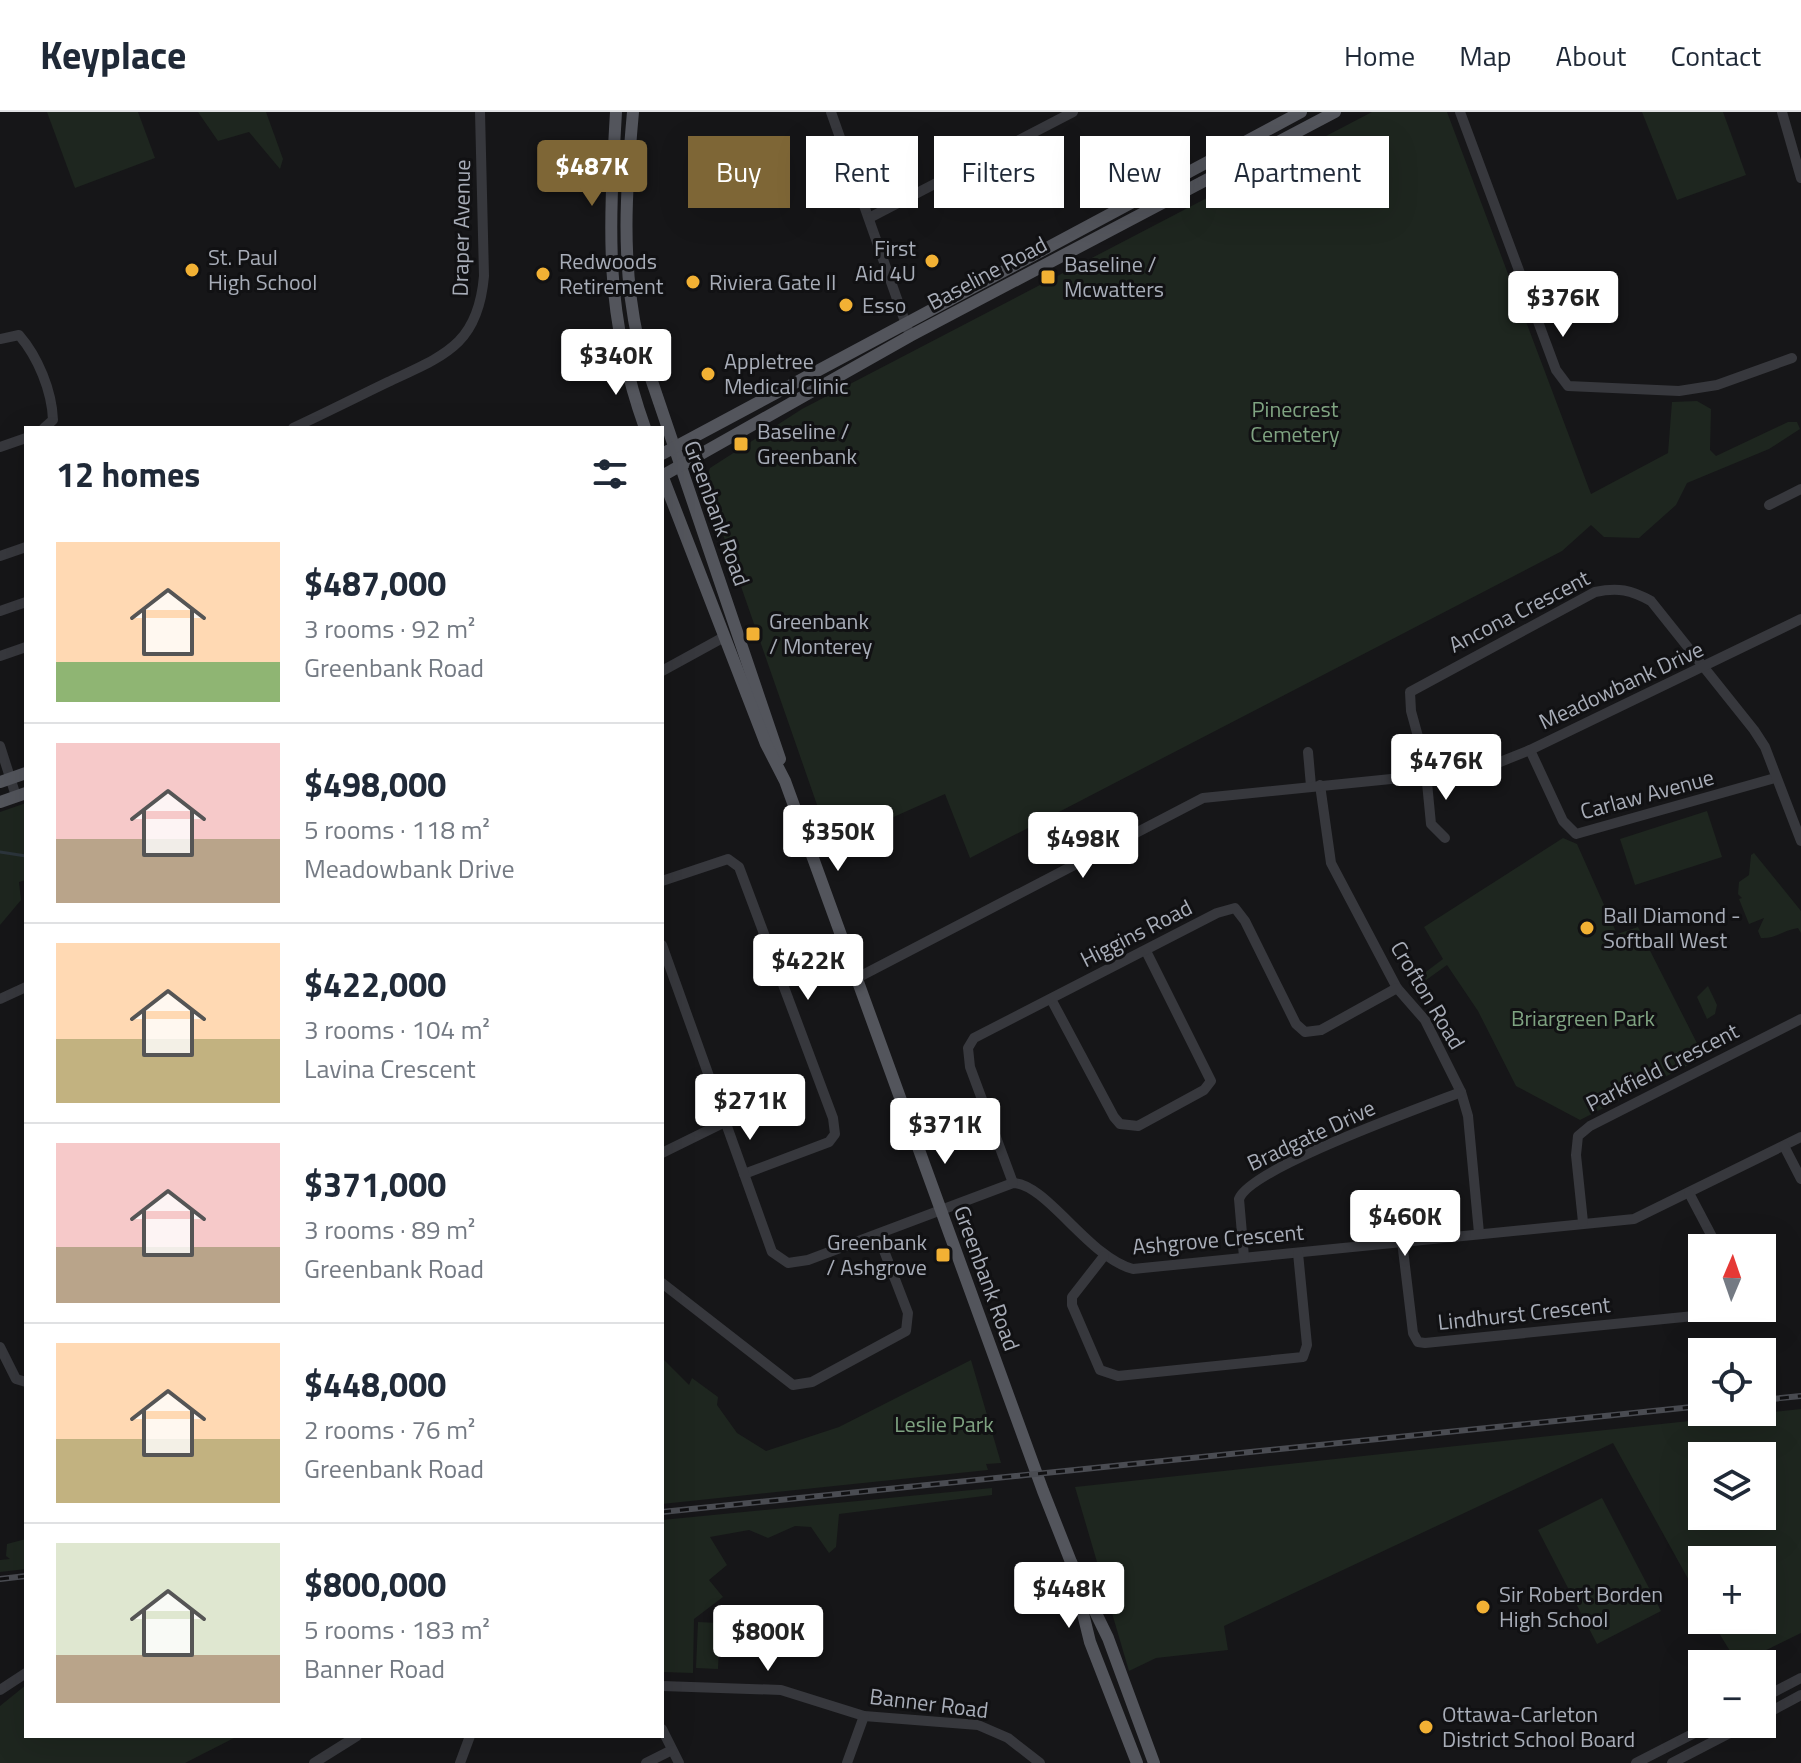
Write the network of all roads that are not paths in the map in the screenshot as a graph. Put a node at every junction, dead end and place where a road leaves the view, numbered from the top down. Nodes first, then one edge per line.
1 (480, 112) edge
2 (616, 112) edge
3 (633, 112) edge
4 (831, 112) edge
5 (1073, 112) edge
6 (1301, 112) edge
7 (1335, 112) edge
8 (1460, 112) edge
9 (1782, 112) edge
10 (1801, 178) edge
11 (871, 217) junction
12 (905, 322) junction
13 (910, 336) junction
14 (0, 339) edge
15 (1792, 358) dead end
16 (319, 416) junction
17 (46, 426) edge
18 (297, 426) edge
19 (323, 426) edge
20 (644, 426) edge
21 (660, 426) edge
22 (24, 439) edge
23 (0, 447) edge
24 (667, 451) edge
25 (679, 467) junction
26 (664, 475) edge
27 (664, 481) edge
28 (1801, 489) edge
29 (1769, 505) dead end
30 (24, 548) edge
31 (0, 556) edge
32 (24, 603) edge
33 (0, 611) edge
34 (1801, 619) edge
35 (724, 637) junction
36 (24, 648) edge
37 (0, 656) edge
38 (1705, 668) junction
39 (664, 670) edge
40 (0, 746) edge
41 (1530, 750) junction
42 (1308, 752) dead end
43 (24, 774) edge
44 (1426, 776) junction
45 (1775, 778) junction
46 (5, 780) edge
47 (785, 781) junction
48 (1316, 785) junction
49 (21, 794) edge
50 (0, 802) edge
51 (1445, 838) dead end
52 (1801, 841) edge
53 (664, 880) edge
54 (664, 951) edge
55 (1146, 951) junction
56 (857, 978) junction
57 (24, 988) edge
58 (1397, 988) junction
59 (0, 999) edge
60 (1051, 999) junction
61 (1801, 1019) edge
62 (1461, 1092) junction
63 (725, 1122) junction
64 (1801, 1137) edge
65 (1784, 1146) junction
66 (664, 1152) edge
67 (744, 1174) junction
68 (1801, 1179) edge
69 (1013, 1183) junction
70 (1689, 1193) junction
71 (942, 1211) junction
72 (1583, 1222) junction
73 (1479, 1233) junction
74 (1711, 1234) edge
75 (878, 1235) junction
76 (1402, 1241) junction
77 (1298, 1253) junction
78 (1104, 1256) junction
79 (1244, 1257) junction
80 (664, 1285) edge
81 (1688, 1317) edge
82 (0, 1347) edge
83 (24, 1381) edge
84 (1071, 1562) junction
85 (24, 1674) edge
86 (1801, 1678) edge
87 (664, 1686) edge
88 (0, 1690) edge
89 (1776, 1691) edge
90 (1801, 1695) edge
91 (1776, 1708) edge
92 (864, 1716) junction
93 (664, 1733) edge
94 (1688, 1736) edge
95 (355, 1738) edge
96 (469, 1738) edge
97 (1719, 1738) edge
98 (672, 1750) junction
99 (1660, 1751) junction
100 (1134, 1761) edge
101 (314, 1763) edge
102 (460, 1763) edge
103 (646, 1763) edge
104 (679, 1763) edge
105 (847, 1763) edge
106 (1040, 1763) edge
107 (1154, 1763) edge
108 (1636, 1763) edge
109 (1669, 1763) edge

1 - 16 street, Draper Avenue
2 - 20 main road
3 - 21 main road, Greenbank Road
4 - 11 street
5 - 11 street
6 - 12 main road, Baseline Road
7 - 13 main road, Baseline Road
8 - 15 street
9 - 10 street
11 - 12 street
12 - 13 street
12 - 24 main road, Baseline Road
13 - 25 main road, Baseline Road
14 - 17 street
16 - 18 street, Draper Avenue
16 - 19 street
22 - 23 street
24 - 25 main road, Greenbank Road
25 - 26 main road, Baseline Road
25 - 47 main road, Greenbank Road
27 - 35 main road, Greenbank Road
28 - 29 street
30 - 31 street
32 - 33 street
34 - 38 street, Meadowbank Drive
35 - 39 street
35 - 47 main road, Greenbank Road
36 - 37 street
38 - 41 street, Meadowbank Drive
38 - 44 street, Ancona Crescent
38 - 45 street
40 - 46 street
41 - 44 street, Meadowbank Drive
41 - 45 street, Carlaw Avenue
42 - 48 street
43 - 46 main road
44 - 48 street, Meadowbank Drive
44 - 51 street
45 - 52 street
46 - 49 street
47 - 56 main road, Greenbank Road
48 - 56 street, Meadowbank Drive
48 - 58 street, Crofton Road
49 - 50 main road
53 - 67 street
54 - 63 street
55 - 58 street, Higgins Road
55 - 60 street, Higgins Road
55 - 60 street
56 - 71 main road, Greenbank Road
57 - 59 street
58 - 62 street, Crofton Road
60 - 69 street, Higgins Road
61 - 72 street, Parkfield Crescent
62 - 73 street, Crofton Road
62 - 79 street, Bradgate Drive
63 - 66 street
63 - 67 street
64 - 65 street, Ashgrove Crescent
65 - 68 street
65 - 70 street, Ashgrove Crescent
67 - 75 street
69 - 71 street
69 - 78 street, Ashgrove Crescent
70 - 72 street, Ashgrove Crescent
70 - 74 street
71 - 75 street
71 - 84 main road, Greenbank Road
72 - 73 street, Ashgrove Crescent
73 - 76 street, Ashgrove Crescent
75 - 80 street
76 - 77 street, Ashgrove Crescent
76 - 81 street, Lindhurst Crescent
77 - 78 street
77 - 79 street, Ashgrove Crescent
78 - 79 street, Ashgrove Crescent
82 - 83 street
84 - 100 main road, Greenbank Road
84 - 107 main road, Greenbank Road
85 - 88 street
86 - 89 street
87 - 92 street, Banner Road
90 - 91 street
92 - 105 street
92 - 106 street, Banner Road
93 - 98 street
94 - 99 street
95 - 101 street
96 - 102 street
97 - 109 street
98 - 103 street
98 - 104 street
99 - 108 street
99 - 109 street

